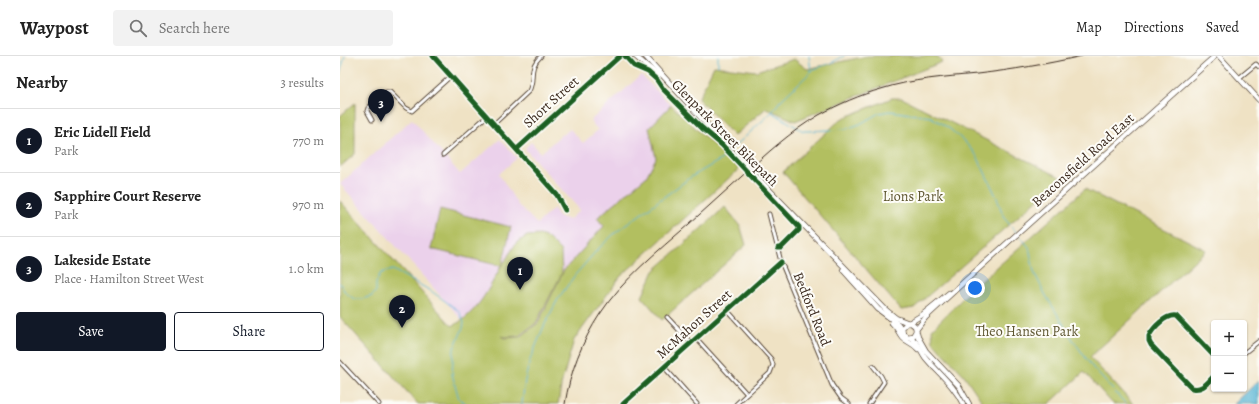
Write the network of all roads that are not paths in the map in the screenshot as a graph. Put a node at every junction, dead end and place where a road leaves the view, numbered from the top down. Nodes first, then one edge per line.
1 (433, 56) edge
2 (541, 56) edge
3 (620, 56) edge
4 (634, 56) edge
5 (645, 56) edge
6 (1215, 56) edge
7 (1219, 56) edge
8 (1259, 67) edge
9 (451, 76) junction
10 (1239, 78) junction
11 (667, 82) junction
12 (1259, 100) edge
13 (487, 116) junction
14 (372, 120) dead end
15 (494, 124) junction
16 (517, 149) junction
17 (443, 155) dead end
18 (565, 210) dead end
19 (769, 214) dead end
20 (827, 250) junction
21 (781, 262) junction
22 (965, 281) junction
23 (878, 309) junction
24 (727, 310) junction
25 (667, 317) dead end
26 (909, 323) junction
27 (902, 331) junction
28 (916, 331) junction
29 (909, 337) junction
30 (696, 338) junction
31 (1259, 341) edge
32 (691, 343) junction
33 (1247, 350) edge
34 (1211, 353) edge
35 (926, 358) junction
36 (340, 362) edge
37 (873, 366) dead end
38 (664, 367) junction
39 (1211, 379) edge
40 (884, 382) junction
41 (888, 382) dead end
42 (747, 394) junction
43 (627, 400) junction
44 (379, 404) edge
45 (623, 404) edge
46 (631, 404) edge
47 (697, 404) edge
48 (736, 404) edge
49 (849, 404) edge
50 (869, 404) edge
51 (963, 404) edge
52 (969, 404) edge

1 - 9 street
2 - 15 street
3 - 16 main road, Short Street
4 - 11 main road
5 - 11 main road
6 - 22 main road, Beaconsfield Road East
7 - 10 main road
8 - 10 street
9 - 13 street
9 - 14 street
10 - 12 main road
11 - 20 main road, bridge
13 - 15 street
13 - 17 street
15 - 16 street
16 - 18 street
19 - 21 street, Bedford Road
20 - 23 main road
20 - 26 main road
21 - 24 street, McMahon Street
21 - 49 street, Bedford Road
22 - 26 main road, Beaconsfield Road East
22 - 28 main road, Beaconsfield Road East
23 - 27 main road
23 - 35 main road
24 - 30 street, McMahon Street
24 - 42 street
25 - 32 street
26 - 27 main road
26 - 28 main road
27 - 29 main road
28 - 29 main road
28 - 52 main road
29 - 35 main road
30 - 32 street, McMahon Street
30 - 42 street
31 - 33 street
32 - 38 street, McMahon Street
34 - 39 street
35 - 51 main road
36 - 44 street
37 - 40 street
38 - 43 street, McMahon Street
38 - 47 street
40 - 41 street
40 - 50 street
42 - 48 street
43 - 45 street, McMahon Street
43 - 46 street

